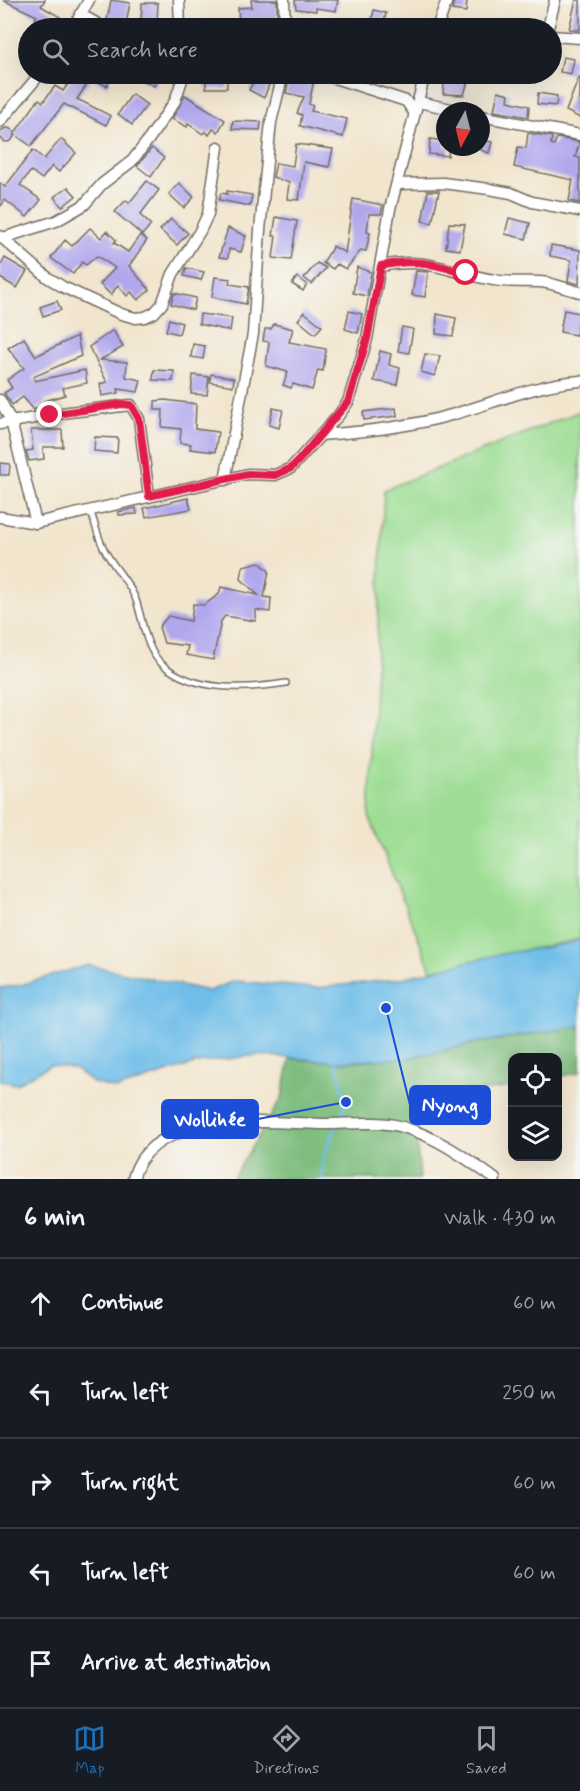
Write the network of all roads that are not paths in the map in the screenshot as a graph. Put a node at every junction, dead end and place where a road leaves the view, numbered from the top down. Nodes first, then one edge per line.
1 (89, 0) edge
2 (179, 0) edge
3 (284, 0) edge
4 (447, 0) edge
5 (555, 0) edge
6 (80, 14) junction
7 (78, 18) edge
8 (87, 18) edge
9 (180, 18) edge
10 (285, 18) edge
11 (441, 18) edge
12 (550, 18) edge
13 (562, 37) edge
14 (580, 38) edge
15 (32, 84) edge
16 (181, 84) edge
17 (280, 84) edge
18 (353, 84) edge
19 (422, 84) edge
20 (416, 107) junction
21 (436, 109) edge
22 (490, 118) edge
23 (0, 122) edge
24 (580, 135) edge
25 (218, 147) dead end
26 (397, 184) junction
27 (580, 211) edge
28 (2, 237) edge
29 (381, 266) junction
30 (580, 291) edge
31 (580, 381) edge
32 (0, 400) edge
33 (6, 423) edge
34 (320, 435) junction
35 (225, 480) junction
36 (149, 496) junction
37 (90, 510) junction
38 (0, 517) edge
39 (36, 523) junction
40 (286, 683) dead end
41 (133, 1179) edge
42 (495, 1179) edge

1 - 6 street
2 - 9 street
3 - 10 street
4 - 11 street
5 - 12 street
6 - 7 street
6 - 8 street
13 - 14 street
15 - 23 street
16 - 28 street
17 - 35 street
18 - 20 street
19 - 20 street
20 - 21 street
20 - 26 street
22 - 24 street
25 - 28 street
26 - 27 street
26 - 29 street
29 - 30 street
29 - 34 street
31 - 34 street
32 - 33 street
33 - 36 street
33 - 39 street
34 - 35 street
35 - 36 street
36 - 37 street
37 - 39 street
37 - 40 lane
38 - 39 street
41 - 42 street

